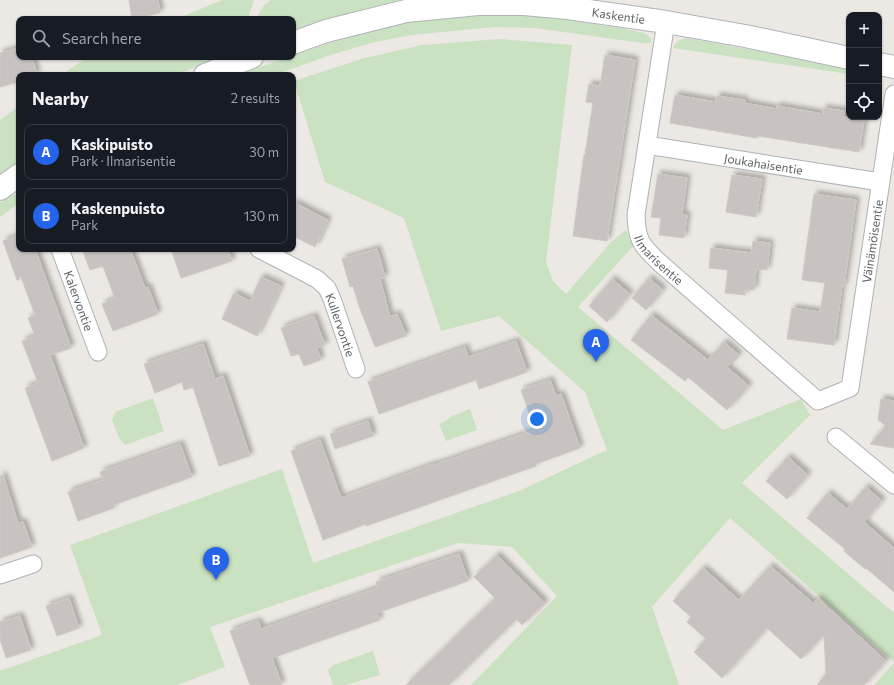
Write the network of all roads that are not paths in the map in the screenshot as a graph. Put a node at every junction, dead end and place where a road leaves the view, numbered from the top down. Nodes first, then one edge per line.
1 (666, 22) junction
2 (296, 42) edge
3 (846, 57) edge
4 (244, 60) edge
5 (882, 65) edge
6 (894, 67) edge
7 (213, 72) edge
8 (894, 94) edge
9 (647, 145) junction
10 (16, 177) edge
11 (880, 182) junction
12 (0, 189) edge
13 (61, 252) edge
14 (265, 252) edge
15 (98, 352) dead end
16 (356, 369) dead end
17 (850, 388) joint
18 (836, 437) dead end
19 (893, 482) edge
20 (33, 564) dead end
21 (0, 575) edge

1 - 2 street, Kaskentie
1 - 3 street, Kaskentie
1 - 9 street, Ilmarisentie
4 - 7 street
5 - 6 street
8 - 11 street, Väinämöisentie
9 - 11 street, Joukahaisentie
9 - 17 street, Ilmarisentie
10 - 12 street
11 - 17 street, Väinämöisentie
13 - 15 street, Kalervontie
14 - 16 street, Kullervontie
18 - 19 street
20 - 21 street

